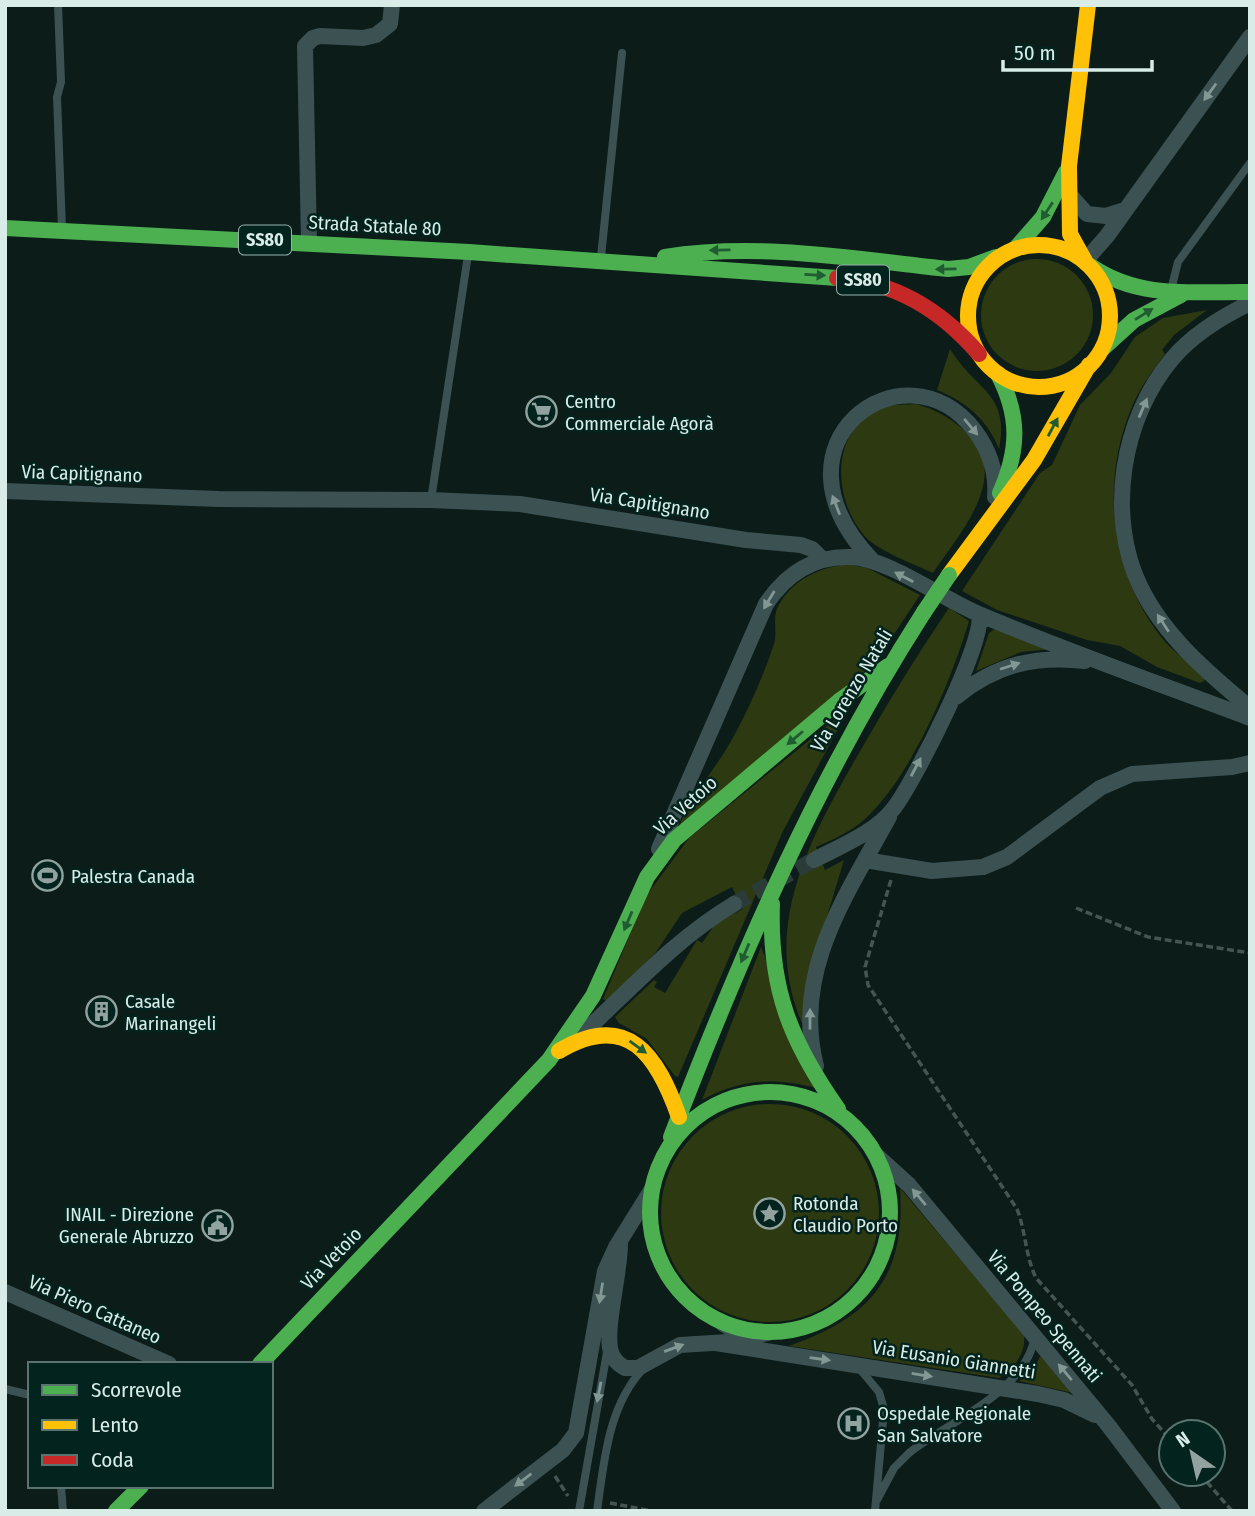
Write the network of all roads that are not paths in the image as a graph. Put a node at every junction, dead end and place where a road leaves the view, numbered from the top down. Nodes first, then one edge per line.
1 (58, 5) edge
2 (392, 5) edge
3 (1088, 5) edge
4 (1250, 37) edge
5 (622, 54) dead end
6 (1250, 163) edge
7 (1069, 166) junction
8 (1069, 194) junction
9 (1125, 210) junction
10 (5, 228) edge
11 (62, 230) junction
12 (309, 242) junction
13 (1013, 249) junction
14 (469, 252) junction
15 (608, 260) junction
16 (1085, 261) junction
17 (1171, 292) junction
18 (1195, 292) junction
19 (1250, 292) edge
20 (1250, 303) edge
21 (1101, 350) junction
22 (979, 354) junction
23 (1089, 365) junction
24 (998, 374) junction
25 (5, 491) edge
26 (431, 500) junction
27 (994, 507) junction
28 (987, 523) junction
29 (822, 559) junction
30 (873, 561) junction
31 (979, 614) junction
32 (1108, 663) junction
33 (888, 666) junction
34 (1210, 672) junction
35 (1200, 699) junction
36 (951, 701) junction
37 (1250, 708) edge
38 (1250, 718) edge
39 (1250, 763) edge
40 (894, 808) junction
41 (814, 860) tunnel mouth
42 (865, 860) junction
43 (647, 877) junction
44 (773, 891) junction
45 (734, 904) tunnel mouth
46 (574, 1041) junction
47 (549, 1060) junction
48 (821, 1086) junction
49 (678, 1117) junction
50 (844, 1117) junction
51 (877, 1156) junction
52 (663, 1158) junction
53 (652, 1189) junction
54 (620, 1240) junction
55 (5, 1292) edge
56 (722, 1323) junction
57 (768, 1333) junction
58 (1035, 1336) junction
59 (749, 1339) junction
60 (609, 1342) junction
61 (716, 1343) junction
62 (786, 1354) junction
63 (651, 1361) junction
64 (164, 1362) edge
65 (262, 1362) edge
66 (855, 1364) junction
67 (1005, 1388) junction
68 (5, 1389) edge
69 (28, 1395) edge
70 (1108, 1425) junction
71 (61, 1488) edge
72 (139, 1488) edge
73 (877, 1500) junction
74 (63, 1511) edge
75 (116, 1511) edge
76 (484, 1511) edge
77 (579, 1511) edge
78 (597, 1511) edge
79 (875, 1511) edge
80 (1173, 1511) edge

1 - 11 lane
2 - 12 street
3 - 7 street
4 -> 9 street
5 - 15 lane
6 - 17 lane
7 - 8 street
7 -> 13 street
8 - 9 street
8 - 16 street
9 - 16 street
10 - 11 street, Strada Statale 80 / SS80
11 - 12 street, Strada Statale 80 / SS80
12 - 14 street, Strada Statale 80 / SS80
13 -> 15 street, Strada Statale 80 / SS80
13 - 16 street, SS80
13 - 22 street, SS80
14 - 15 street, Strada Statale 80 / SS80
14 - 26 lane
15 -> 22 street, Strada Statale 80 / SS80
16 - 17 street, SS80
16 - 21 street, SS80
17 - 18 street, SS80
18 - 19 street, SS80
21 -> 18 street, SS80
34 -> 20 street
21 - 23 street, SS80
22 - 24 street, SS80
23 - 24 street, SS80
28 -> 23 street, Via Lorenzo Natali
24 - 27 street, Via Lorenzo Natali
25 - 26 street, Via Capitignano
26 - 29 street, Via Capitignano
27 - 28 street, Via Lorenzo Natali
30 -> 27 street
28 - 33 street, Via Lorenzo Natali, bridge
29 - 30 street, Via Capitignano
29 -> 43 street
31 -> 30 street, Via Capitignano
31 - 32 street, Via Capitignano
31 - 36 street
32 - 35 street, Via Capitignano
36 -> 32 street
33 -> 43 street, Via Vetoio
33 - 44 street, Via Lorenzo Natali
34 - 35 street
34 - 37 street
35 - 38 street, Via Capitignano
40 -> 36 street
39 - 42 street
40 - 41 street
40 - 42 street
48 -> 42 street
43 -> 47 street, Via Vetoio
44 - 48 street, Via Lorenzo Natali
44 -> 49 street, Via Lorenzo Natali
45 - 46 street
46 - 47 street, Via Vetoio
46 -> 49 street, Via Vetoio
47 - 65 street, Via Vetoio
48 - 50 street, Via Lorenzo Natali
49 - 52 street, Via Lorenzo Natali
50 - 51 street
50 - 52 street
51 - 57 street
58 -> 51 street, Via Pompeo Spennati
52 - 53 street
53 - 54 street
53 - 56 street
54 - 60 street
54 -> 76 street
55 - 64 street, Via Piero Cattaneo
56 - 57 street
56 - 59 street, Via Eusanio Giannetti
57 - 59 street
58 - 67 lane
70 -> 58 street, Via Pompeo Spennati
59 - 61 street
59 - 62 street, Via Eusanio Giannetti
60 - 63 street
60 -> 77 lane
61 - 62 street, Via Eusanio Giannetti
63 -> 61 street
62 -> 66 street, Via Eusanio Giannetti
63 - 78 lane
66 -> 67 street, Via Eusanio Giannetti
66 - 73 lane
67 - 70 street, Via Eusanio Giannetti
67 - 73 lane
68 - 69 lane
70 - 80 street, Via Pompeo Spennati
71 - 74 lane
72 - 75 street
73 - 79 lane

